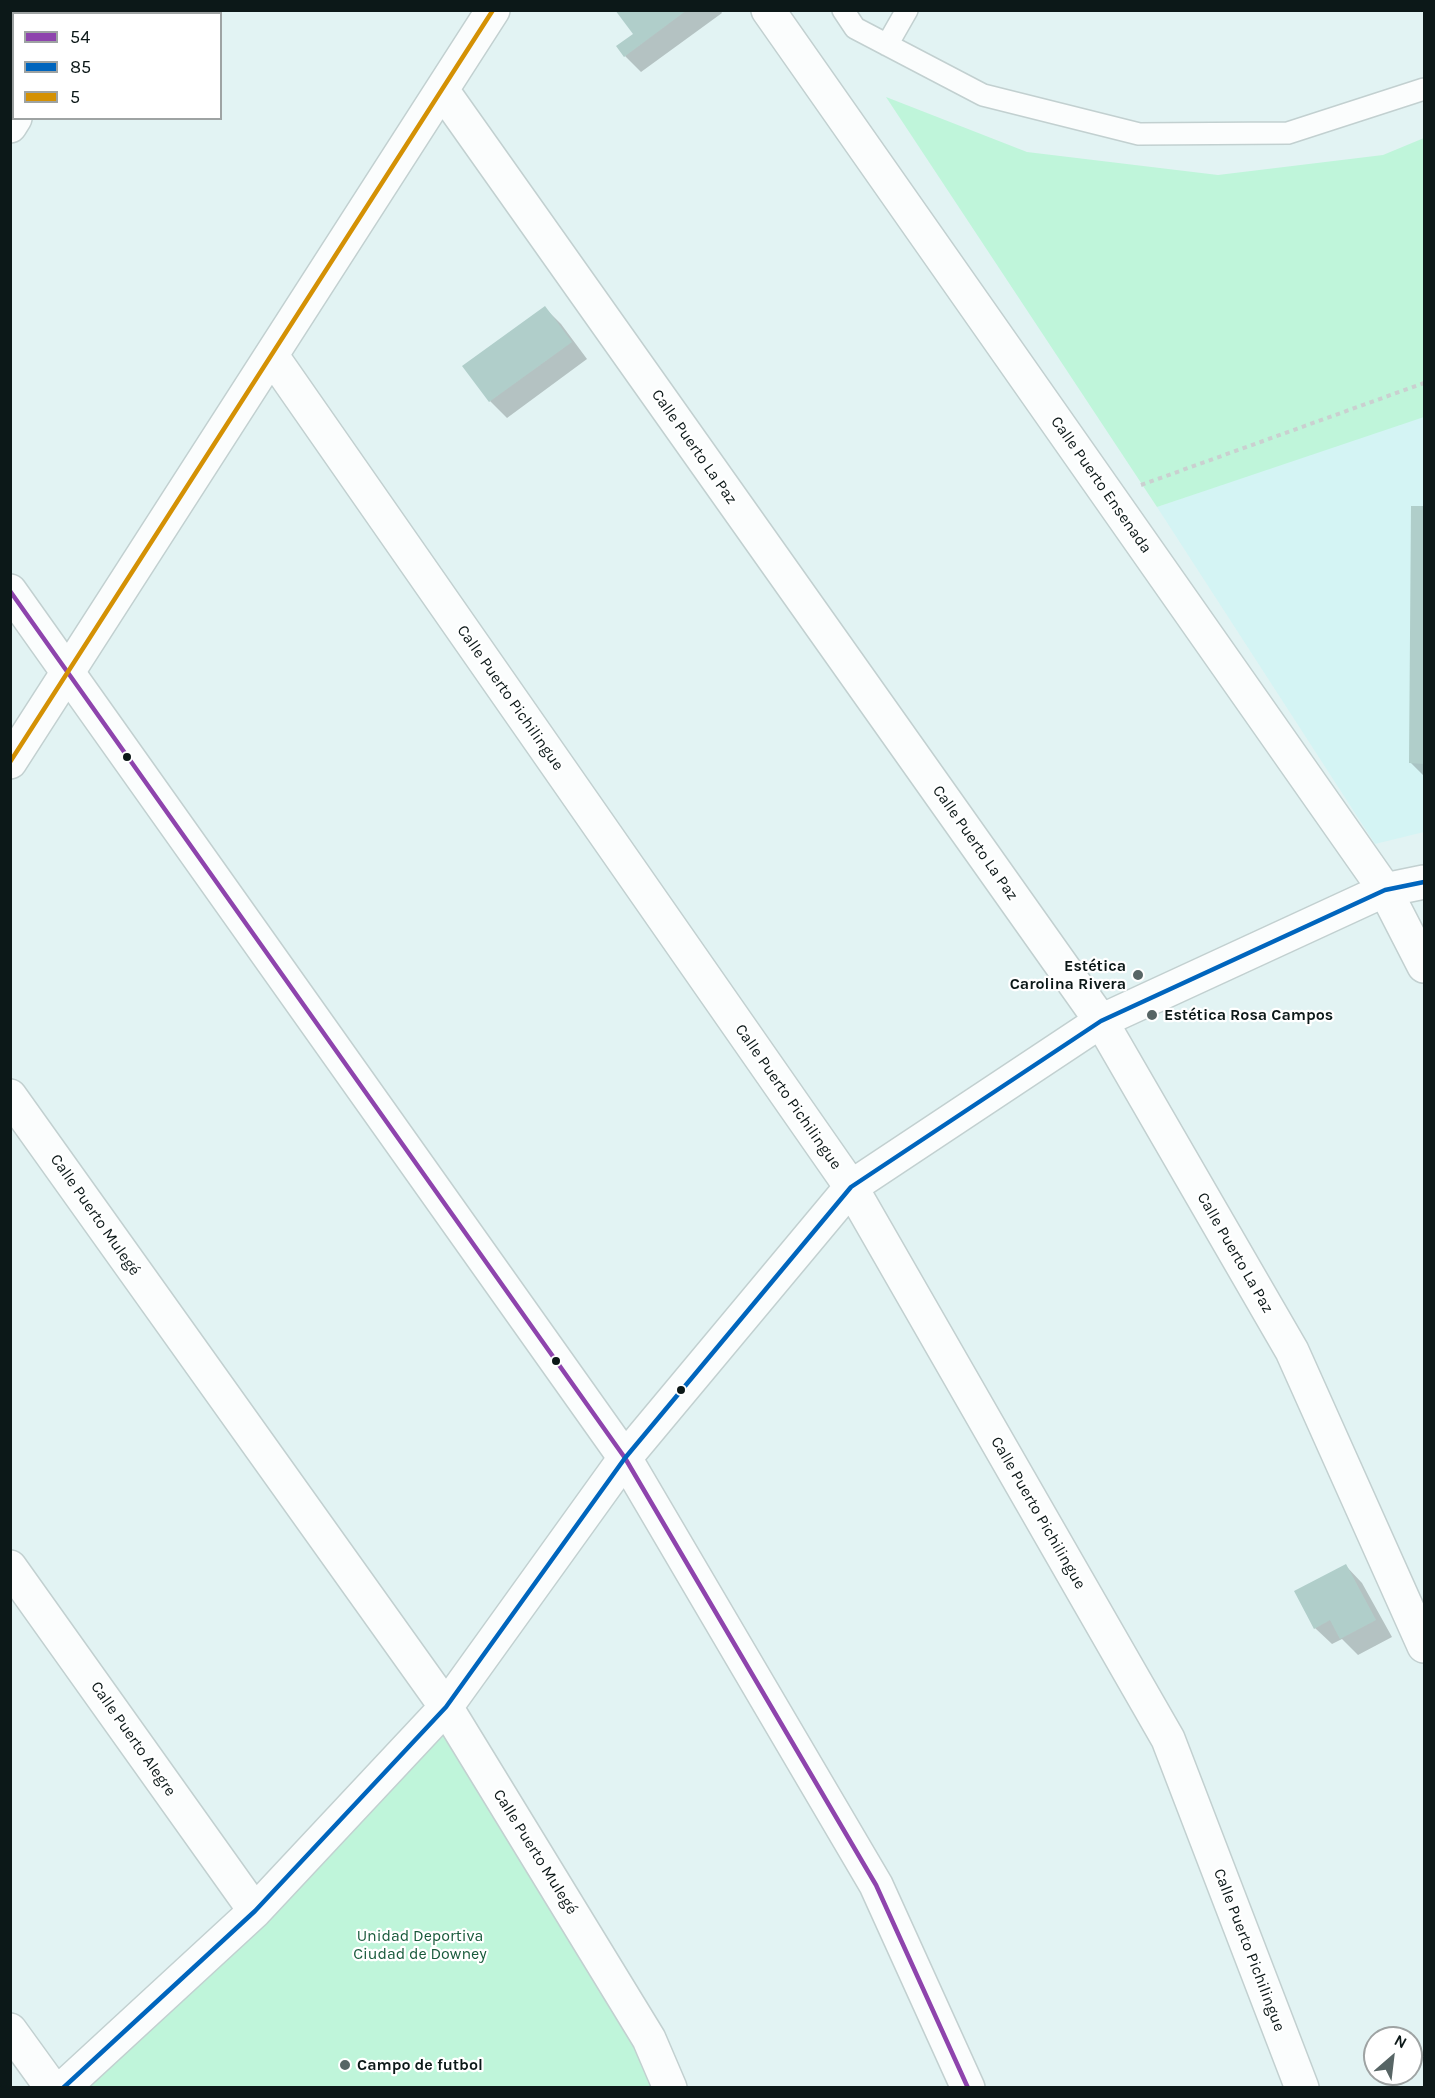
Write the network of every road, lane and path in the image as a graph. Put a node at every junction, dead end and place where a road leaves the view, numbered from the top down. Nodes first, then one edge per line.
1 (493, 10) edge
2 (768, 10) edge
3 (843, 10) edge
4 (907, 10) edge
5 (888, 45) junction
6 (1425, 89) edge
7 (442, 90) junction
8 (272, 356) junction
9 (1425, 383) edge
10 (1109, 496) junction
11 (10, 591) edge
12 (68, 673) junction
13 (10, 762) edge
14 (1425, 882) edge
15 (1385, 890) junction
16 (1425, 966) edge
17 (1101, 1022) junction
18 (10, 1096) edge
19 (851, 1187) junction
20 (625, 1458) junction
21 (10, 1567) edge
22 (1425, 1646) edge
23 (446, 1707) junction
24 (255, 1911) junction
25 (10, 2030) edge
26 (52, 2088) edge
27 (63, 2088) edge
28 (670, 2088) edge
29 (968, 2088) edge
30 (1302, 2088) edge

1 - 7 street
2 - 10 street, Calle Puerto Ensenada
3 - 5 lane
4 - 5 lane
5 - 6 lane
7 - 8 street
7 - 17 street, Calle Puerto La Paz
8 - 12 street
8 - 19 street, Calle Puerto Pichilingue
9 - 10 path
10 - 15 street, Calle Puerto Ensenada
11 - 12 street
12 - 13 street
12 - 20 street
14 - 15 street
15 - 16 street, Calle Puerto Ensenada
15 - 17 street
17 - 19 street
17 - 22 street, Calle Puerto La Paz
18 - 23 street, Calle Puerto Mulegé
19 - 20 street
19 - 30 street, Calle Puerto Pichilingue
20 - 23 street
20 - 29 street
21 - 24 street, Calle Puerto Alegre
23 - 24 street
23 - 28 street, Calle Puerto Mulegé
24 - 27 street
25 - 26 street

